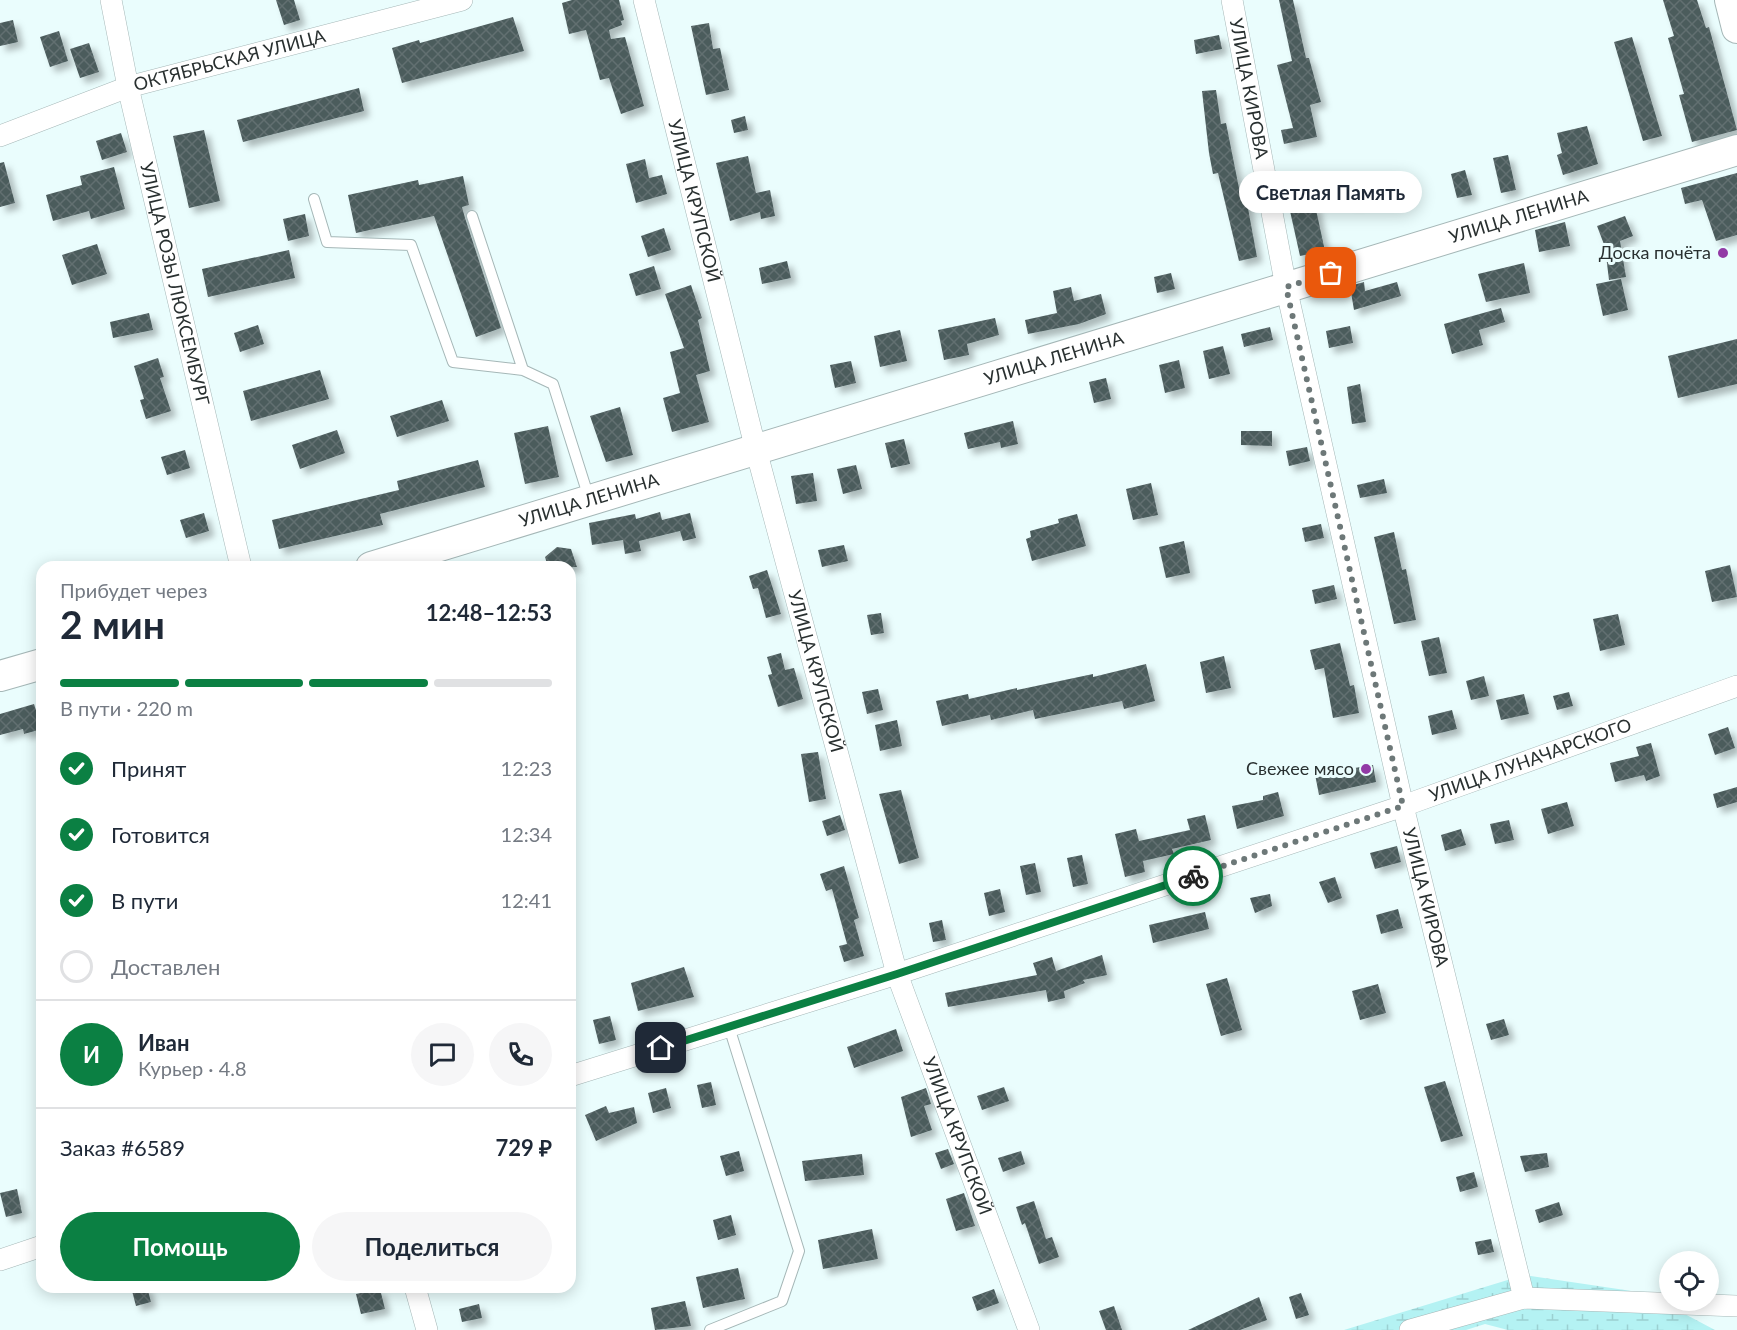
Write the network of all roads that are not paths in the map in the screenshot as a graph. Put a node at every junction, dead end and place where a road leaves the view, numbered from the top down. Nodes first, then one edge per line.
1 (111, 0) edge
2 (462, 0) edge
3 (644, 0) edge
4 (1232, 0) edge
5 (1730, 0) edge
6 (1737, 28) edge
7 (128, 87) junction
8 (0, 136) edge
9 (1737, 150) edge
10 (314, 199) dead end
11 (472, 216) dead end
12 (1286, 287) junction
13 (524, 370) junction
14 (756, 450) junction
15 (590, 501) junction
16 (240, 561) edge
17 (391, 561) edge
18 (36, 666) edge
19 (0, 676) edge
20 (1737, 686) edge
21 (1403, 806) junction
22 (897, 974) junction
23 (729, 1027) junction
24 (576, 1074) edge
25 (36, 1248) edge
26 (0, 1260) edge
27 (417, 1293) edge
28 (1524, 1298) junction
29 (1737, 1306) edge
30 (427, 1330) edge
31 (710, 1330) edge
32 (1029, 1330) edge
33 (1410, 1330) edge

1 - 7 street, УЛИЦА РОЗЫ ЛЮКСЕМБУРГ
2 - 7 street, ОКТЯБРЬСКАЯ УЛИЦА
3 - 14 street, УЛИЦА КРУПСКОЙ
4 - 12 street, УЛИЦА КИРОВА
5 - 6 street
7 - 8 street, ОКТЯБРЬСКАЯ УЛИЦА
7 - 16 street, УЛИЦА РОЗЫ ЛЮКСЕМБУРГ
9 - 12 street, УЛИЦА ЛЕНИНА
10 - 13 lane
11 - 13 lane
12 - 14 street, УЛИЦА ЛЕНИНА
12 - 21 street, УЛИЦА КИРОВА
13 - 15 lane
14 - 15 street, УЛИЦА ЛЕНИНА
14 - 22 street, УЛИЦА КРУПСКОЙ
15 - 17 street, УЛИЦА ЛЕНИНА
18 - 19 street
20 - 21 street, УЛИЦА ЛУНАЧАРСКОГО
21 - 22 street, УЛИЦА ЛУНАЧАРСКОГО
21 - 28 street, УЛИЦА КИРОВА
22 - 23 street, УЛИЦА ЛУНАЧАРСКОГО
22 - 32 street, УЛИЦА КРУПСКОЙ
23 - 24 street, УЛИЦА ЛУНАЧАРСКОГО
23 - 31 lane
25 - 26 street
27 - 30 street
28 - 29 street
28 - 33 street

